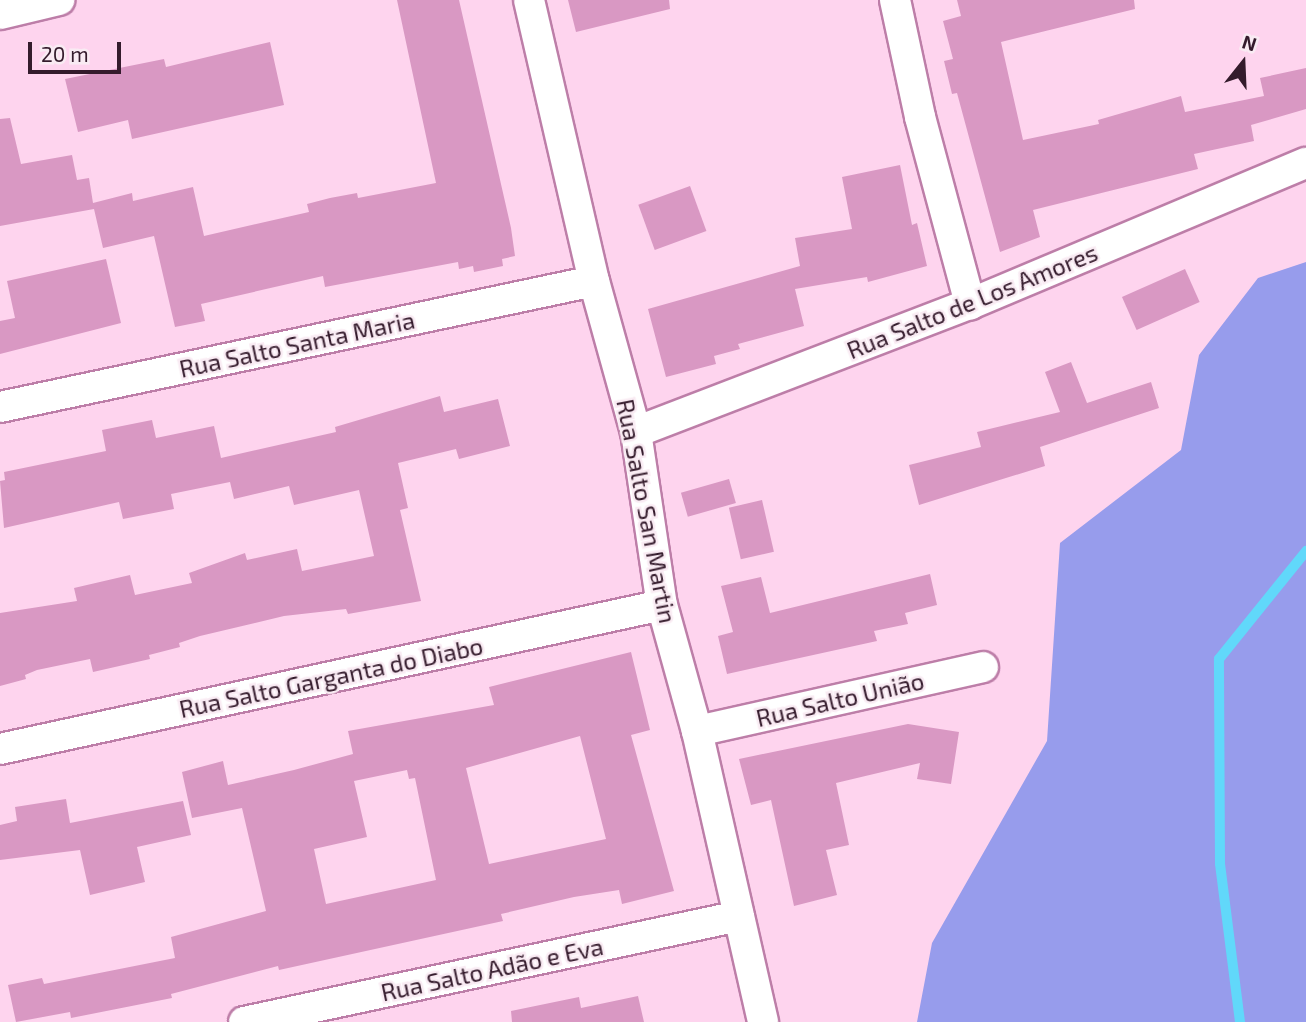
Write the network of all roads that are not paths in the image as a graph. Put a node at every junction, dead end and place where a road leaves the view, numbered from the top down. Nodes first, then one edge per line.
1 (59, 0) edge
2 (528, 0) edge
3 (895, 0) edge
4 (0, 14) edge
5 (1306, 163) edge
6 (594, 281) junction
7 (970, 304) junction
8 (0, 407) edge
9 (636, 432) junction
10 (662, 605) junction
11 (983, 667) dead end
12 (697, 731) junction
13 (0, 750) edge
14 (739, 916) junction
15 (244, 1022) edge
16 (763, 1022) edge

1 - 4 street
2 - 6 street, Rua Salto San Martin
3 - 7 street
5 - 7 street, Rua Salto de Los Amores
6 - 8 street, Rua Salto Santa Maria
6 - 9 street, Rua Salto San Martin
7 - 9 street, Rua Salto de Los Amores
9 - 10 street, Rua Salto San Martin
10 - 12 street, Rua Salto San Martin
10 - 13 street, Rua Salto Garganta do Diabo
11 - 12 street, Rua Salto União
12 - 14 street, Rua Salto San Martin
14 - 15 street, Rua Salto Adão e Eva
14 - 16 street, Rua Salto San Martin

